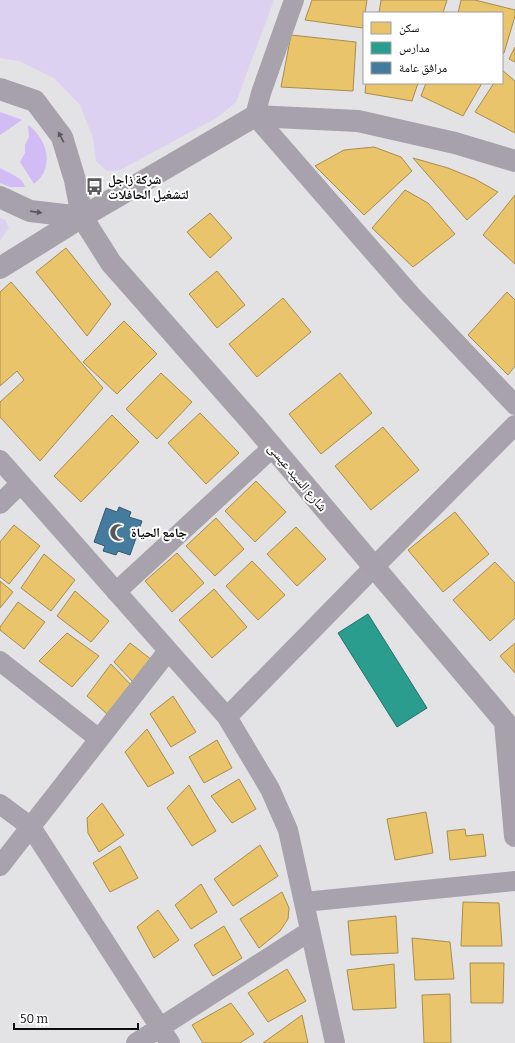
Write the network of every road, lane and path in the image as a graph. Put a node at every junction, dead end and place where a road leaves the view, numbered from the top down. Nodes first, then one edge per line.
1 (294, 0) edge
2 (0, 89) edge
3 (255, 116) junction
4 (515, 161) edge
5 (0, 197) edge
6 (82, 217) junction
7 (0, 268) edge
8 (515, 405) edge
9 (515, 425) edge
10 (273, 447) junction
11 (0, 460) edge
12 (20, 484) junction
13 (0, 504) edge
14 (374, 566) junction
15 (116, 592) junction
16 (168, 651) junction
17 (0, 661) edge
18 (227, 717) junction
19 (510, 720) edge
20 (99, 739) junction
21 (0, 804) edge
22 (30, 827) junction
23 (515, 836) edge
24 (0, 866) edge
25 (515, 881) edge
26 (304, 902) junction
27 (310, 931) junction
28 (165, 1035) edge
29 (136, 1043) edge
30 (335, 1043) edge

1 - 3 street
6 -> 2 street
3 - 4 street
3 - 6 street
3 - 8 street
5 -> 6 street
6 - 7 street
6 - 10 street, شارع السيد عيسى
9 - 14 street
10 - 14 street, شارع السيد عيسى
10 - 15 street
11 - 12 street
12 - 13 street
12 - 15 street
14 - 18 street
14 - 19 street, شارع السيد عيسى
15 - 16 street
16 - 18 street
16 - 20 street
17 - 20 street
18 - 26 street
19 - 23 street, شارع السيد عيسى
20 - 22 street
21 - 22 street
22 - 24 street
22 - 28 street
25 - 26 street
26 - 27 street
27 - 28 street
27 - 30 street
28 - 29 street

